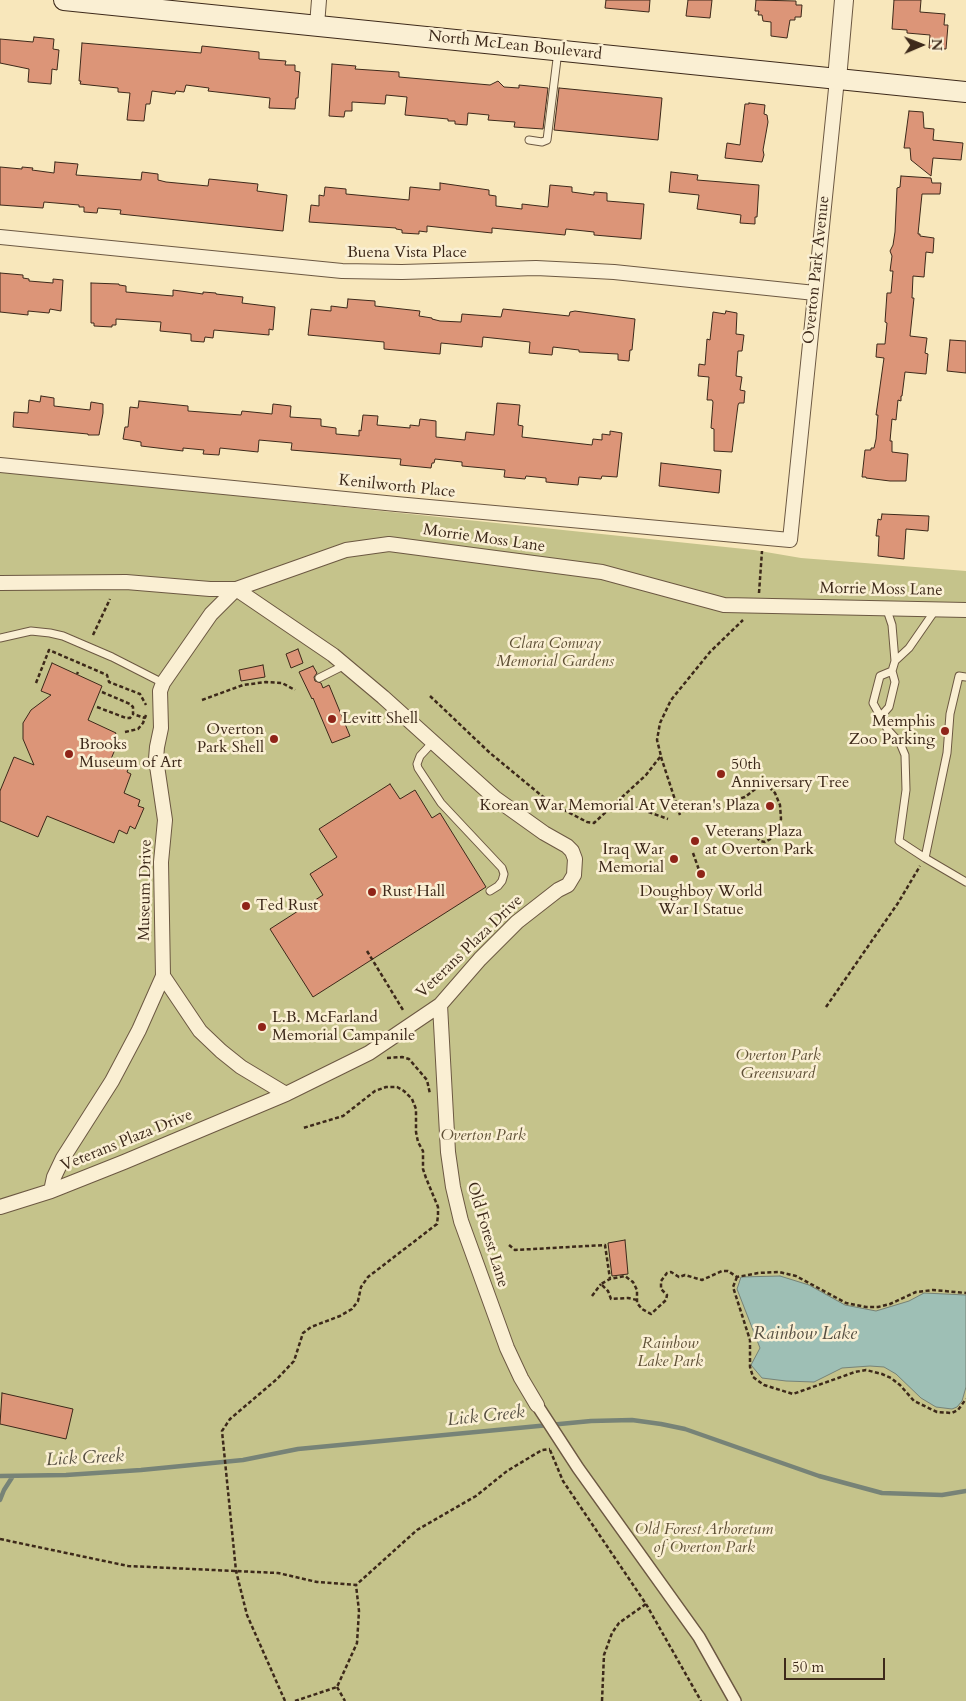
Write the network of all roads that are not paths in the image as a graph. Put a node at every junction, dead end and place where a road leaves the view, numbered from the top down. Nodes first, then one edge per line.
1 (64, 0) edge
2 (319, 0) edge
3 (844, 0) edge
4 (317, 25) junction
5 (558, 51) junction
6 (837, 79) junction
7 (966, 92) edge
8 (529, 140) dead end
9 (0, 237) edge
10 (815, 293) junction
11 (0, 465) edge
12 (790, 540) joint
13 (0, 583) edge
14 (236, 589) junction
15 (886, 607) junction
16 (936, 608) junction
17 (966, 610) edge
18 (0, 638) edge
19 (895, 661) junction
20 (344, 663) junction
21 (892, 671) junction
22 (966, 677) edge
23 (319, 678) dead end
24 (163, 683) junction
25 (880, 716) junction
26 (433, 742) junction
27 (925, 858) junction
28 (966, 882) edge
29 (490, 891) dead end
30 (163, 976) junction
31 (440, 1005) junction
32 (286, 1094) junction
33 (51, 1190) junction
34 (0, 1207) edge
35 (537, 1405) joint
36 (735, 1701) edge

1 - 4 main road, North McLean Boulevard
2 - 4 street
3 - 6 street, Overton Park Avenue
4 - 5 main road, North McLean Boulevard
5 - 6 main road, North McLean Boulevard
5 - 8 lane
6 - 7 main road, North McLean Boulevard
6 - 10 street, Overton Park Avenue
9 - 10 street, Buena Vista Place
10 - 12 street, Overton Park Avenue
11 - 12 street, Kenilworth Place
13 - 14 street, Morrie Moss Lane
14 - 15 street, Morrie Moss Lane
14 - 20 street, Veterans Plaza Drive
14 - 24 street, Museum Drive
15 - 16 street, Morrie Moss Lane
15 - 19 lane
16 - 17 street, Morrie Moss Lane
16 - 19 lane
18 - 24 lane
19 - 21 lane
20 - 23 lane
20 - 26 street, Veterans Plaza Drive
21 - 25 lane
21 - 25 lane
22 - 27 lane
24 - 30 street, Museum Drive
25 - 27 lane
26 - 29 lane
26 - 31 street, Veterans Plaza Drive
27 - 28 lane
30 - 32 street
30 - 33 street, Museum Drive
31 - 32 street, Veterans Plaza Drive
31 - 35 street, Old Forest Lane
32 - 33 street, Veterans Plaza Drive
33 - 34 street, Veterans Plaza Drive
35 - 36 street

